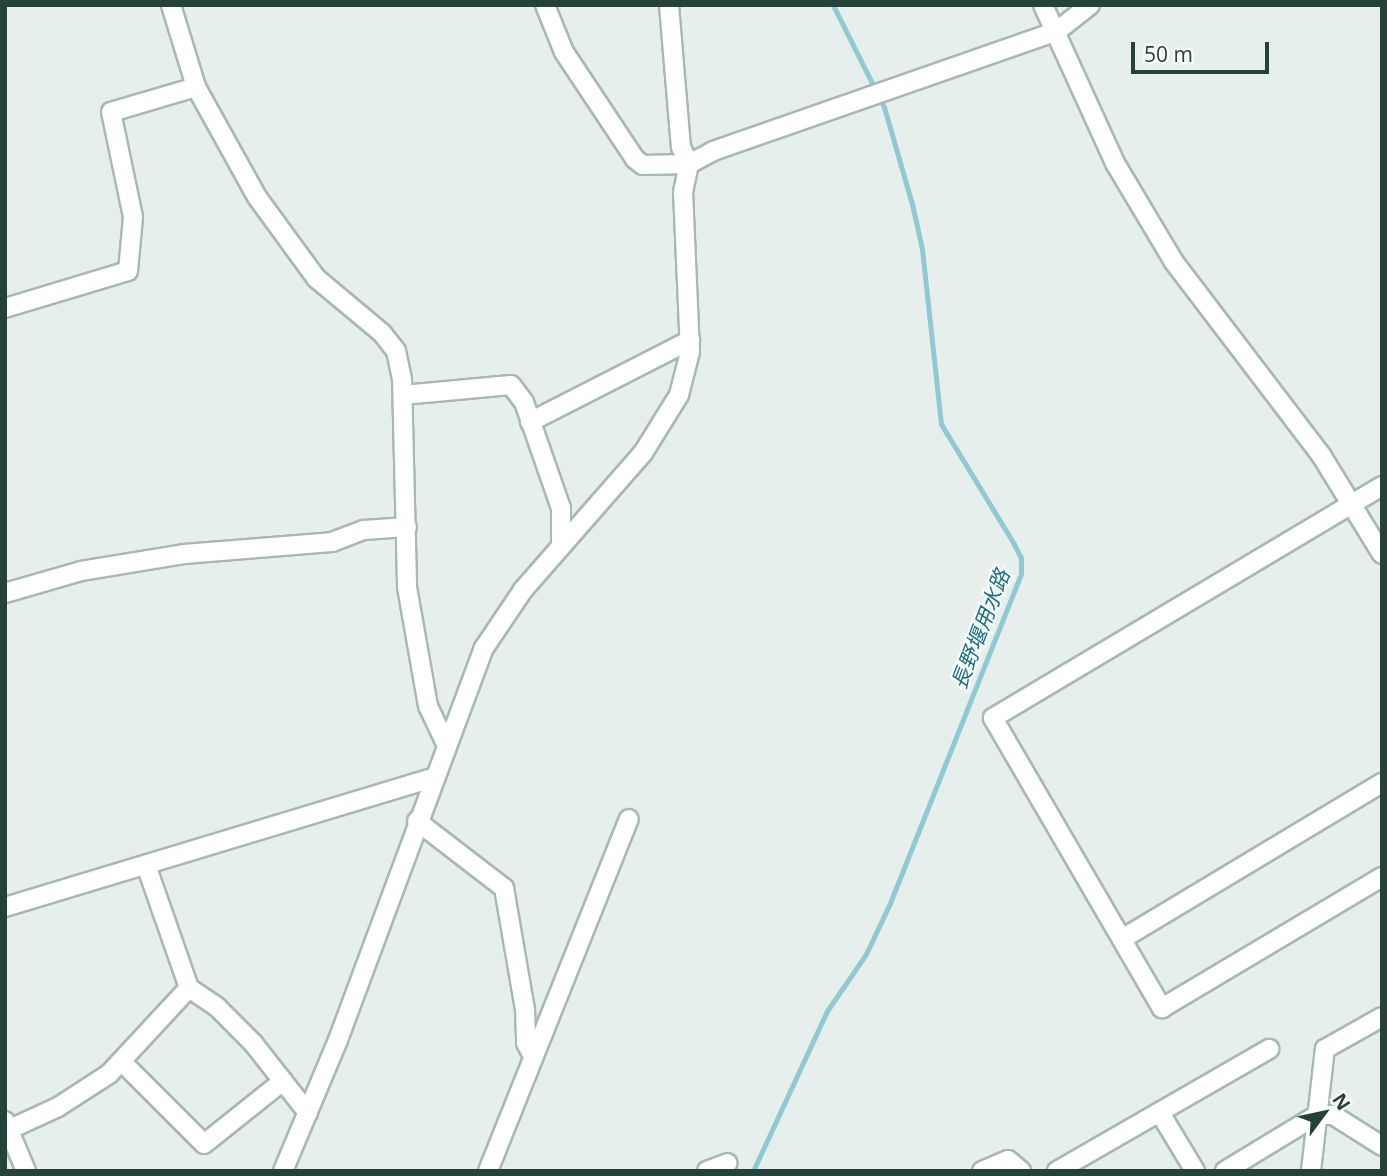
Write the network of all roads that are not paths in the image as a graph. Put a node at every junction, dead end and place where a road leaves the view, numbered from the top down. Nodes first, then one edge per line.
1 (171, 5) edge
2 (545, 5) edge
3 (669, 5) edge
4 (1043, 5) edge
5 (1090, 5) edge
6 (1057, 31) junction
7 (196, 87) junction
8 (689, 164) junction
9 (5, 308) edge
10 (690, 340) junction
11 (403, 395) junction
12 (530, 422) junction
13 (1382, 486) edge
14 (1352, 504) junction
15 (407, 527) junction
16 (561, 544) junction
17 (1382, 554) edge
18 (5, 593) edge
19 (447, 746) junction
20 (433, 778) junction
21 (1382, 783) edge
22 (629, 819) dead end
23 (417, 821) junction
24 (146, 865) junction
25 (1382, 877) edge
26 (5, 907) edge
27 (1122, 939) junction
28 (189, 988) junction
29 (1382, 1017) edge
30 (1269, 1049) dead end
31 (533, 1056) junction
32 (121, 1061) junction
33 (283, 1081) junction
34 (307, 1113) junction
35 (1160, 1113) junction
36 (1317, 1115) junction
37 (7, 1125) edge
38 (1382, 1146) edge
39 (728, 1163) dead end
40 (1069, 1168) edge
41 (26, 1171) edge
42 (283, 1171) edge
43 (488, 1171) edge
44 (707, 1171) edge
45 (982, 1171) edge
46 (1021, 1171) edge
47 (1195, 1171) edge
48 (1225, 1171) edge
49 (1311, 1171) edge

1 - 7 street
2 - 8 street
3 - 8 street
4 - 6 street
5 - 6 street
6 - 8 street
6 - 14 street
7 - 9 street
7 - 11 street
8 - 10 street
10 - 12 street
10 - 16 street
11 - 12 street
11 - 15 street
12 - 16 street
13 - 14 street
14 - 17 street
14 - 27 street
15 - 18 street
15 - 19 street
16 - 19 street
19 - 20 street
20 - 23 street
20 - 24 street
21 - 27 street
22 - 31 street
23 - 31 street
23 - 34 street
24 - 26 street
24 - 28 street
25 - 27 street
28 - 32 street
28 - 33 street
29 - 36 street
30 - 35 street
31 - 43 street
32 - 33 street
32 - 37 street
33 - 34 street
34 - 42 street
35 - 40 street
35 - 47 street
36 - 38 street
36 - 48 street
36 - 49 street
37 - 41 street
39 - 44 street
45 - 46 street

